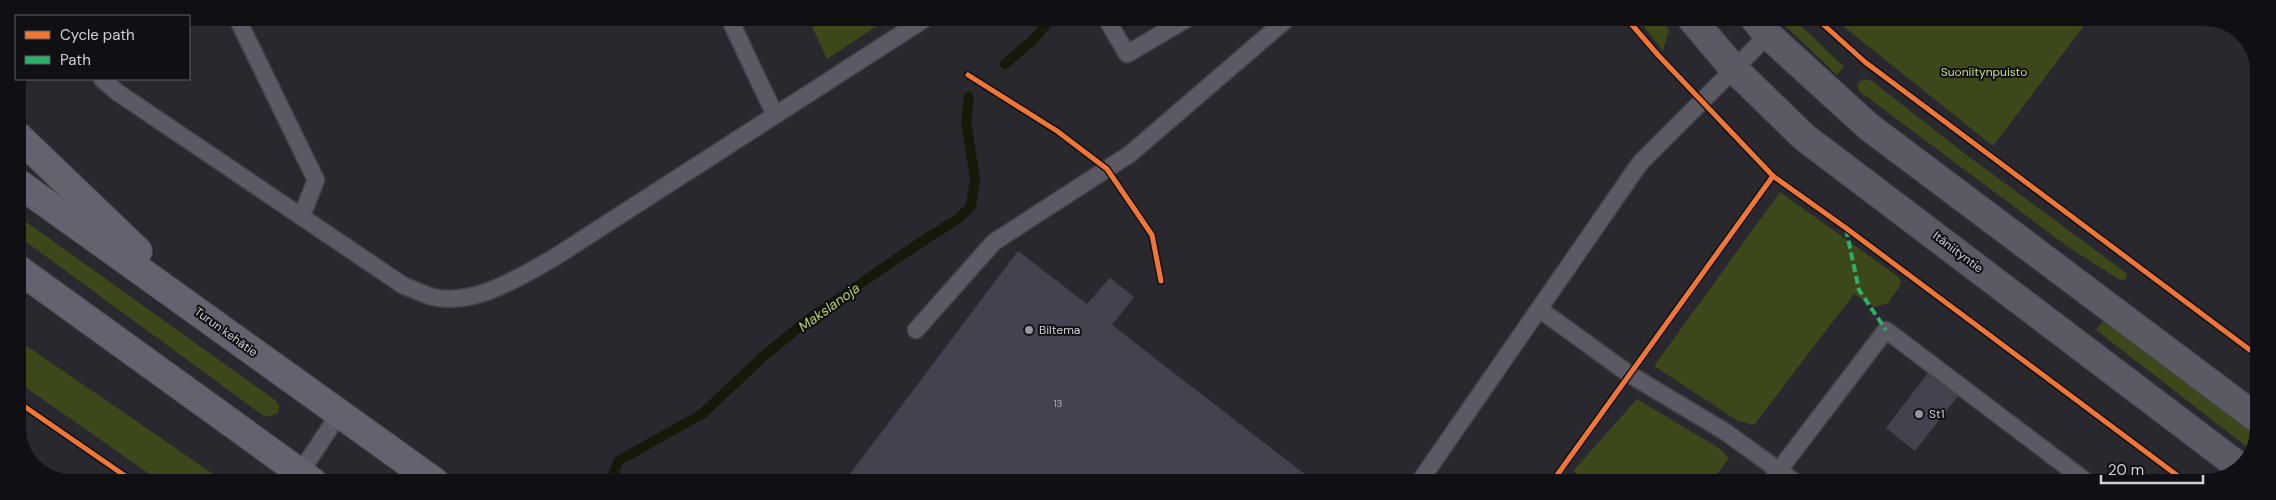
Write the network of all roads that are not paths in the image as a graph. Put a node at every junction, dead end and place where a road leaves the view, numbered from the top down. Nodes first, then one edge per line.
1 (241, 26) edge
2 (733, 26) edge
3 (914, 26) edge
4 (1110, 26) edge
5 (1174, 26) edge
6 (1279, 26) edge
7 (1698, 26) edge
8 (1761, 27) edge
9 (1734, 69) junction
10 (103, 80) edge
11 (775, 115) junction
12 (26, 144) edge
13 (26, 189) edge
14 (302, 216) junction
15 (26, 275) edge
16 (1539, 309) junction
17 (208, 318) junction
18 (916, 330) dead end
19 (2250, 412) edge
20 (339, 414) junction
21 (2234, 463) edge
22 (302, 474) edge
23 (308, 474) edge
24 (424, 474) edge
25 (1425, 474) edge
26 (1773, 474) edge
27 (1777, 474) edge
28 (2076, 474) edge

1 - 14 lane
2 - 11 lane
3 - 11 lane
4 - 5 lane
6 - 18 lane
7 - 9 street, Itäniityntie
8 - 9 lane
8 - 19 street
9 - 16 lane
9 - 21 street, Itäniityntie
10 - 14 lane
11 - 14 lane
12 - 17 highway
13 - 17 highway, Turun kehätie
15 - 22 highway
16 - 25 lane
16 - 26 lane
17 - 20 highway, Turun kehätie
20 - 23 lane
20 - 24 highway, Turun kehätie
27 - 28 lane

